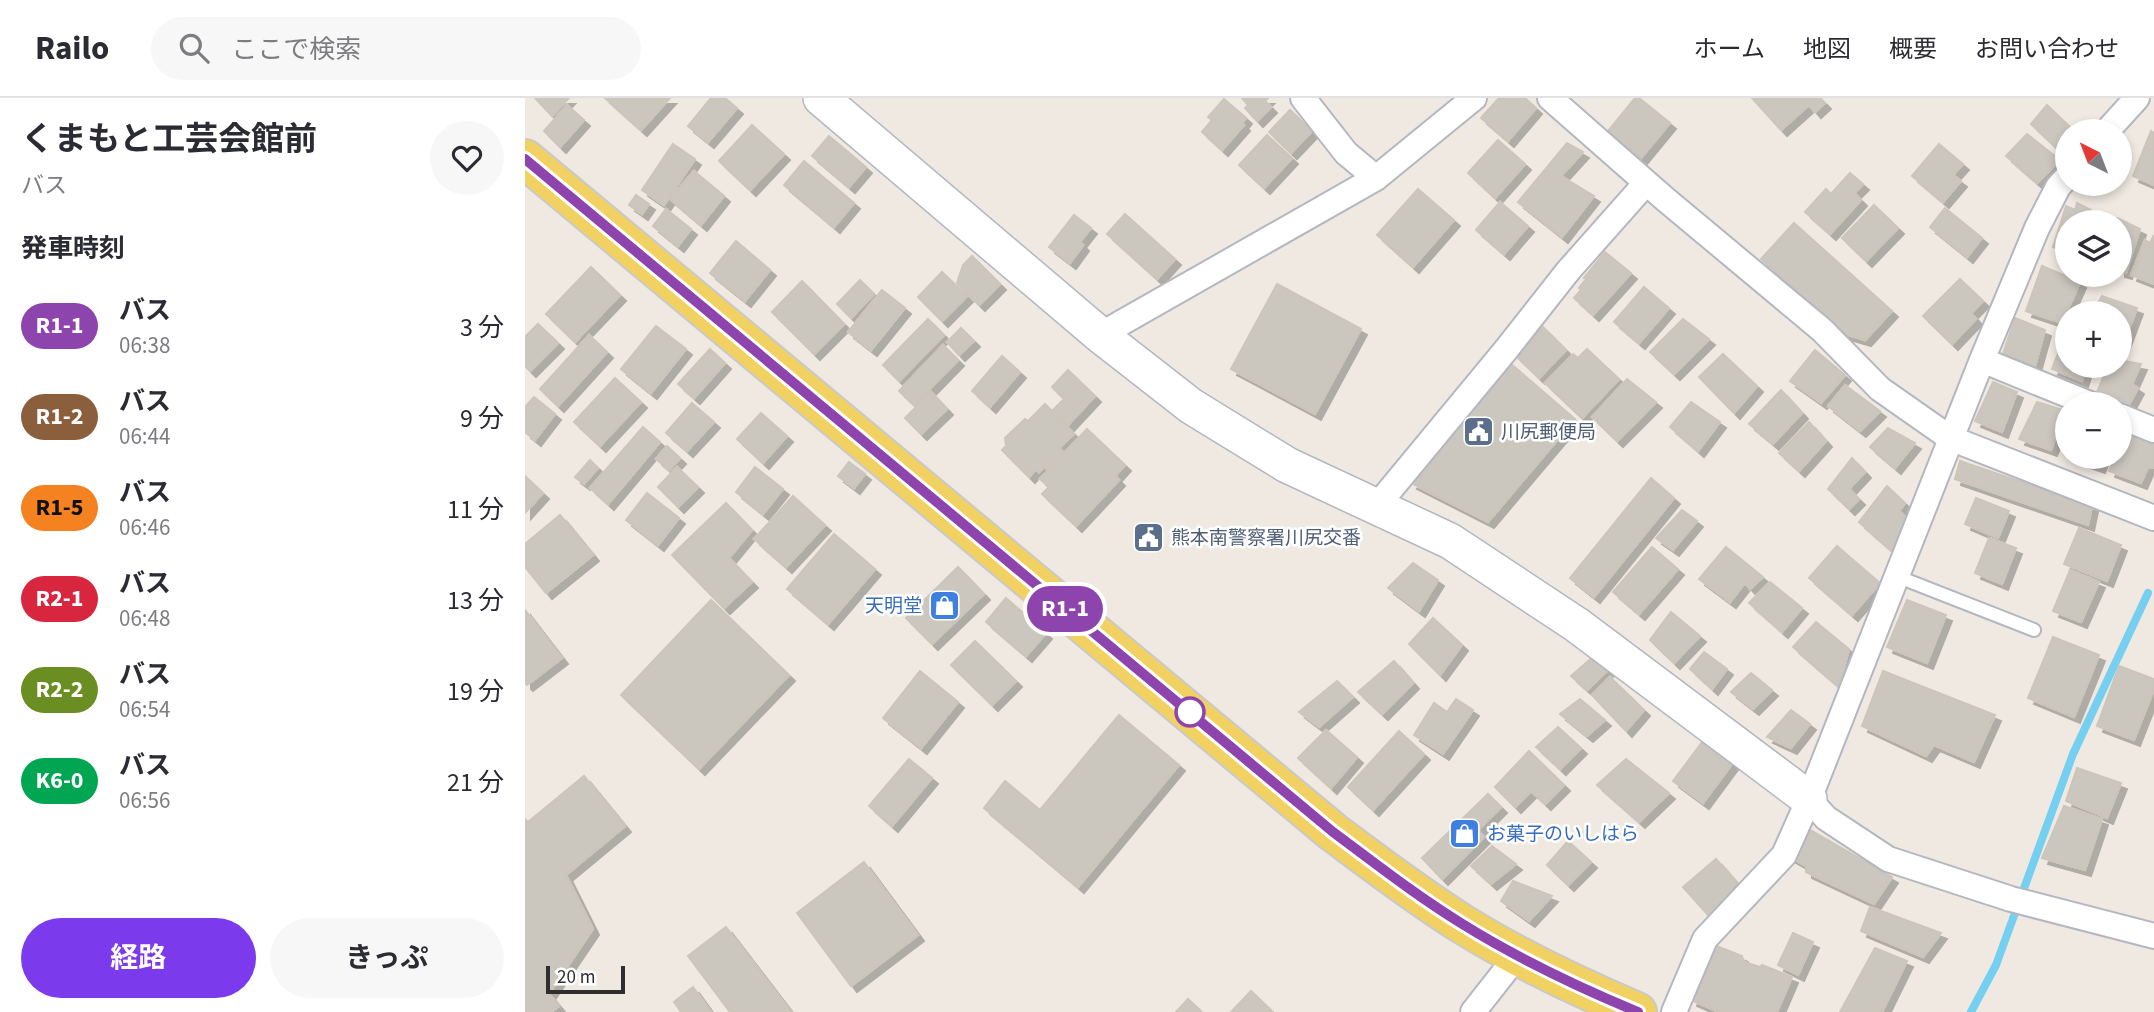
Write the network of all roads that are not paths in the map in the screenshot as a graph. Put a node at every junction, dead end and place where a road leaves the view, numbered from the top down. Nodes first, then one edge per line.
1 (821, 98) edge
2 (1303, 98) edge
3 (1474, 98) edge
4 (1550, 98) edge
5 (2137, 98) edge
6 (2118, 119) edge
7 (525, 159) edge
8 (1376, 178) junction
9 (1646, 183) junction
10 (2055, 193) edge
11 (1100, 335) junction
12 (1982, 360) junction
13 (2061, 392) edge
14 (2132, 421) edge
15 (2154, 430) edge
16 (1950, 438) junction
17 (1376, 507) junction
18 (2154, 518) edge
19 (1896, 576) junction
20 (2034, 630) dead end
21 (1809, 799) junction
22 (2154, 936) edge
23 (1517, 956) junction
24 (1587, 1002) edge
25 (1473, 1012) edge
26 (1637, 1012) edge
27 (1674, 1012) edge

1 - 11 street
2 - 8 street
3 - 8 street
4 - 9 street
5 - 6 street
7 - 23 main road
8 - 11 street
9 - 16 street
9 - 17 street
10 - 12 street
11 - 17 street
12 - 13 street
12 - 16 street
14 - 15 street
16 - 18 street
16 - 19 street
17 - 21 street
19 - 20 lane
19 - 21 street
21 - 22 street
21 - 27 street
23 - 24 main road
23 - 25 street
24 - 26 main road

